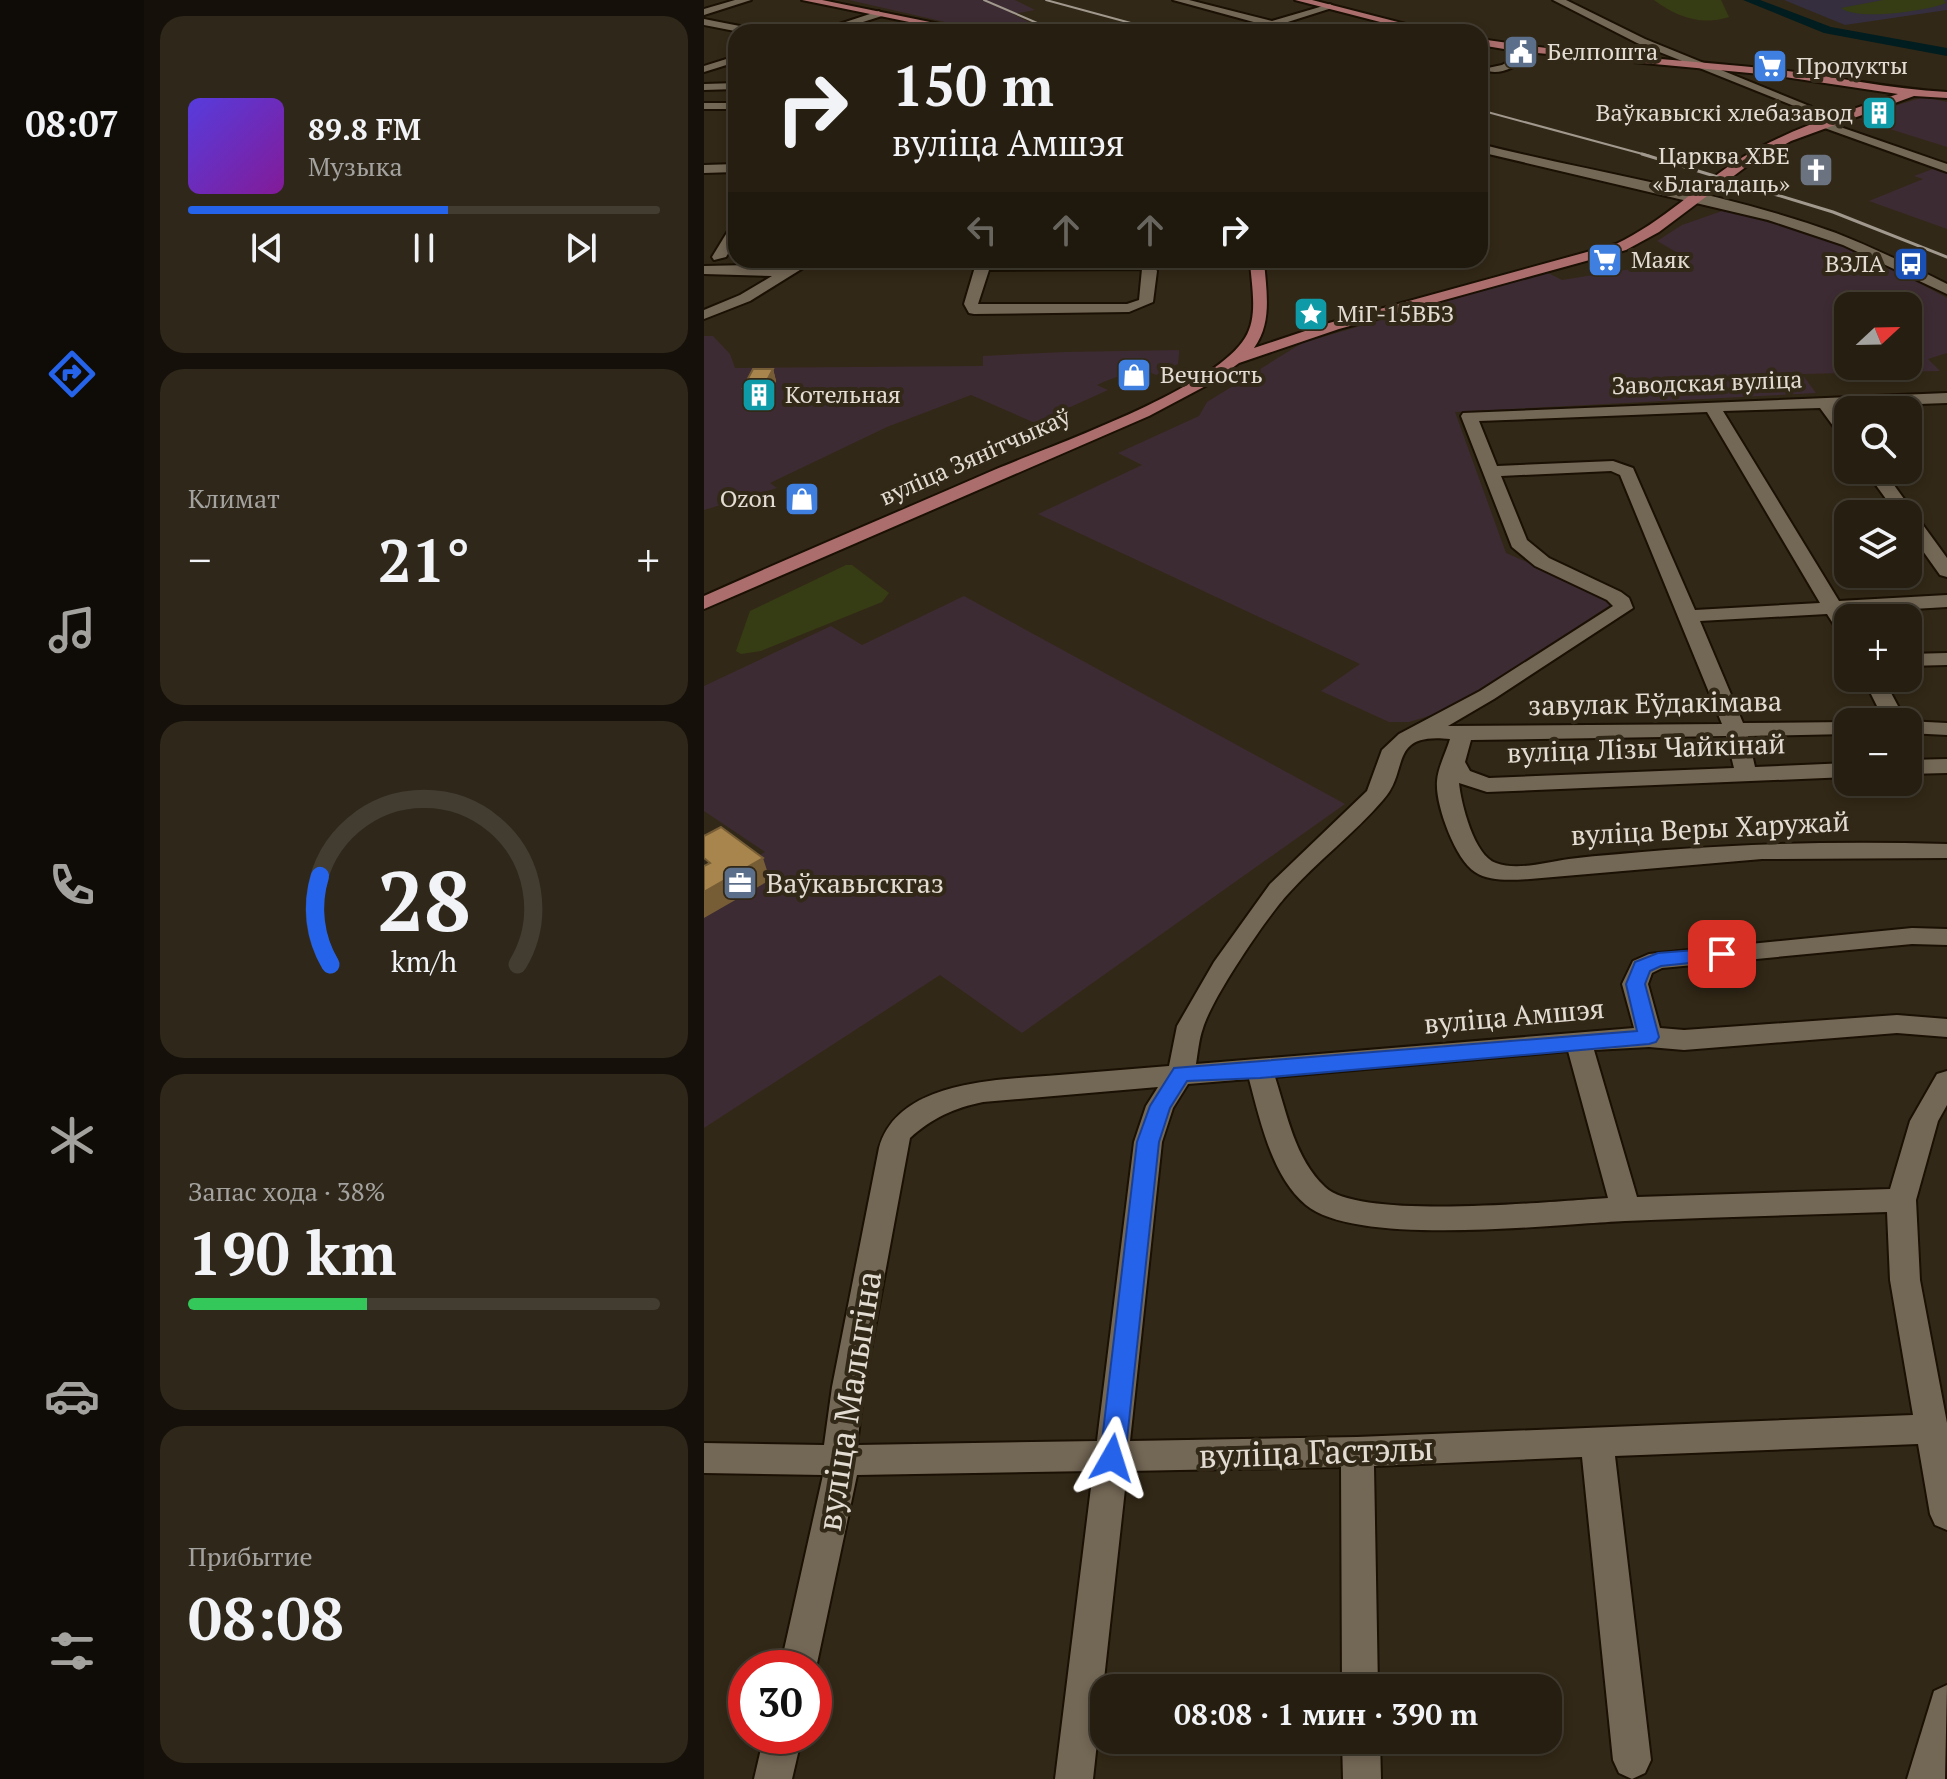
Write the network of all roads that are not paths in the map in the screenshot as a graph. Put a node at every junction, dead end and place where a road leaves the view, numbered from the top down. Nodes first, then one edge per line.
1 (746, 0) edge
2 (807, 0) edge
3 (1178, 0) edge
4 (1300, 0) edge
5 (1558, 0) edge
6 (1330, 7) junction
7 (704, 12) edge
8 (879, 14) junction
9 (704, 22) edge
10 (846, 24) edge
11 (932, 24) edge
12 (1399, 24) edge
13 (728, 27) edge
14 (728, 33) edge
15 (716, 37) dead end
16 (1488, 43) edge
17 (1535, 50) junction
18 (728, 62) edge
19 (704, 69) edge
20 (1488, 69) dead end
21 (1707, 69) junction
22 (728, 86) edge
23 (704, 87) edge
24 (1913, 93) junction
25 (1947, 95) edge
26 (704, 106) edge
27 (728, 106) edge
28 (1828, 121) junction
29 (1488, 150) edge
30 (728, 168) edge
31 (1947, 168) edge
32 (704, 169) edge
33 (1692, 198) junction
34 (728, 242) edge
35 (719, 257) dead end
36 (795, 268) edge
37 (982, 268) edge
38 (1148, 268) edge
39 (1257, 268) edge
40 (704, 270) edge
41 (786, 273) junction
42 (1947, 290) edge
43 (704, 315) edge
44 (1256, 330) junction
45 (1280, 338) junction
46 (1235, 359) junction
47 (1947, 398) edge
48 (1824, 402) junction
49 (1712, 407) junction
50 (1834, 415) edge
51 (1491, 471) junction
52 (1922, 537) edge
53 (1947, 571) edge
54 (1947, 601) edge
55 (704, 603) edge
56 (1899, 604) edge
57 (1834, 605) edge
58 (1834, 608) edge
59 (1689, 616) junction
60 (1947, 659) edge
61 (1922, 660) edge
62 (1834, 728) edge
63 (1922, 728) edge
64 (1947, 729) edge
65 (1425, 730) junction
66 (1736, 731) junction
67 (1462, 734) junction
68 (1455, 764) junction
69 (1947, 766) edge
70 (1922, 767) edge
71 (1834, 771) edge
72 (1746, 774) junction
73 (1947, 851) edge
74 (1947, 937) edge
75 (1947, 1028) edge
76 (1649, 1037) junction
77 (1578, 1041) junction
78 (1260, 1070) junction
79 (1181, 1074) junction
80 (1947, 1081) edge
81 (897, 1133) joint
82 (1901, 1200) junction
83 (1626, 1209) junction
84 (1933, 1430) junction
85 (1597, 1440) junction
86 (1357, 1452) junction
87 (704, 1458) edge
88 (1112, 1458) junction
89 (843, 1460) junction
90 (1947, 1514) edge
91 (802, 1650) edge
92 (1360, 1674) edge
93 (1947, 1704) edge
94 (779, 1754) edge
95 (1361, 1754) edge
96 (1632, 1760) dead end
97 (773, 1779) edge
98 (1074, 1779) edge
99 (1362, 1779) edge
100 (1926, 1779) edge

1 - 7 street
2 - 8 main road
3 - 6 street
4 - 6 main road
5 - 21 street
6 - 12 main road
8 - 10 street
8 - 11 main road
9 - 13 street
14 - 15 street
16 - 17 main road
17 - 20 street
17 - 21 main road
18 - 19 street
21 - 24 main road
21 - 28 street
22 - 23 street
24 - 25 main road
24 - 28 main road
26 - 27 street
28 - 31 street
28 - 33 main road
29 - 33 street
30 - 32 street
33 - 42 street
33 - 45 main road
34 - 35 street
36 - 41 street
37 - 38 street
39 - 44 main road
40 - 41 street
41 - 43 street
44 - 45 main road
44 - 46 main road, вуліца Зянітчыкаў
45 - 46 main road
46 - 55 main road, вуліца Зянітчыкаў
47 - 48 street, Заводская вуліца
48 - 49 street, Заводская вуліца
48 - 50 street
49 - 51 street, Заводская вуліца
49 - 57 street
51 - 59 street
51 - 65 street
52 - 53 street
54 - 56 street
58 - 59 street
59 - 66 street
60 - 61 street
62 - 66 street, завулак Еўдакімава
63 - 64 street
65 - 67 street, завулак Еўдакімава
65 - 79 street
66 - 67 street, завулак Еўдакімава
66 - 72 street
67 - 68 street
68 - 72 street, вуліца Лізы Чайкінай
68 - 73 street, вуліца Веры Харужай
69 - 70 street
71 - 72 street, вуліца Лізы Чайкінай
74 - 76 street
75 - 76 street, вуліца Амшэя
76 - 77 street, вуліца Амшэя
77 - 78 street, вуліца Амшэя
77 - 83 street
78 - 79 street, вуліца Амшэя
78 - 83 street
79 - 81 street, вуліца Амшэя
79 - 88 street
80 - 82 street
81 - 89 street, вуліца Малыгіна
82 - 83 street
82 - 84 street
84 - 85 street, вуліца Гастэлы
84 - 90 street
85 - 86 street, вуліца Гастэлы
85 - 96 street
86 - 88 street, вуліца Гастэлы
86 - 92 street
87 - 89 street, вуліца Гастэлы
88 - 89 street, вуліца Гастэлы
88 - 98 street
89 - 91 street, вуліца Малыгіна
93 - 100 street
94 - 97 street
95 - 99 street

